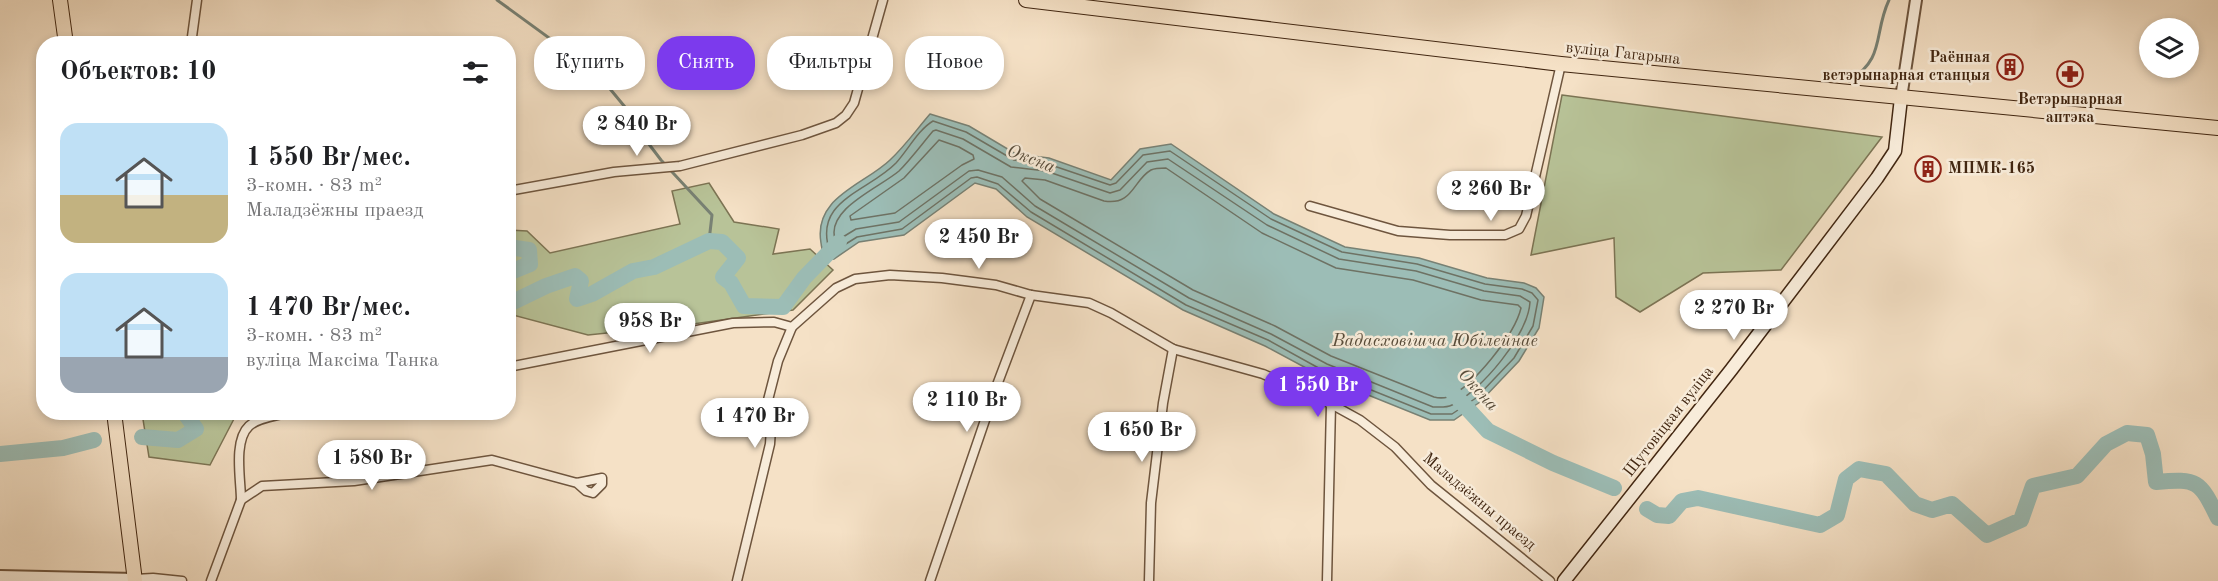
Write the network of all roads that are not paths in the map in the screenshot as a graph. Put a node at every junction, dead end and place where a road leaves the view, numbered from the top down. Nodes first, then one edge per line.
1 (60, 0) edge
2 (197, 0) edge
3 (883, 0) edge
4 (1026, 0) edge
5 (1916, 0) edge
6 (65, 36) edge
7 (192, 36) edge
8 (1561, 64) junction
9 (1901, 98) junction
10 (2218, 128) edge
11 (516, 190) edge
12 (1310, 206) dead end
13 (1030, 295) junction
14 (792, 327) junction
15 (1173, 349) junction
16 (516, 365) edge
17 (1331, 404) junction
18 (115, 420) edge
19 (262, 420) edge
20 (577, 483) dead end
21 (241, 500) junction
22 (0, 576) edge
23 (135, 580) edge
24 (182, 581) edge
25 (211, 581) edge
26 (737, 581) edge
27 (930, 581) edge
28 (1149, 581) edge
29 (1327, 581) edge
30 (1550, 581) edge
31 (1564, 581) edge

1 - 6 main road
2 - 7 street
3 - 11 street
4 - 8 main road, вуліца Гагарына
5 - 9 street
8 - 9 main road, вуліца Гагарына
8 - 12 street
9 - 10 main road, вуліца Гагарына
9 - 31 main road, Шутовіцкая вуліца
13 - 14 street, Маладзёжны праезд
13 - 15 street, Маладзёжны праезд
13 - 27 street
14 - 16 street
14 - 26 street
15 - 17 street, Маладзёжны праезд
15 - 28 street
17 - 29 street
17 - 30 street, Маладзёжны праезд
18 - 23 main road
19 - 21 street
20 - 21 street
21 - 25 street
22 - 23 street
23 - 24 street

